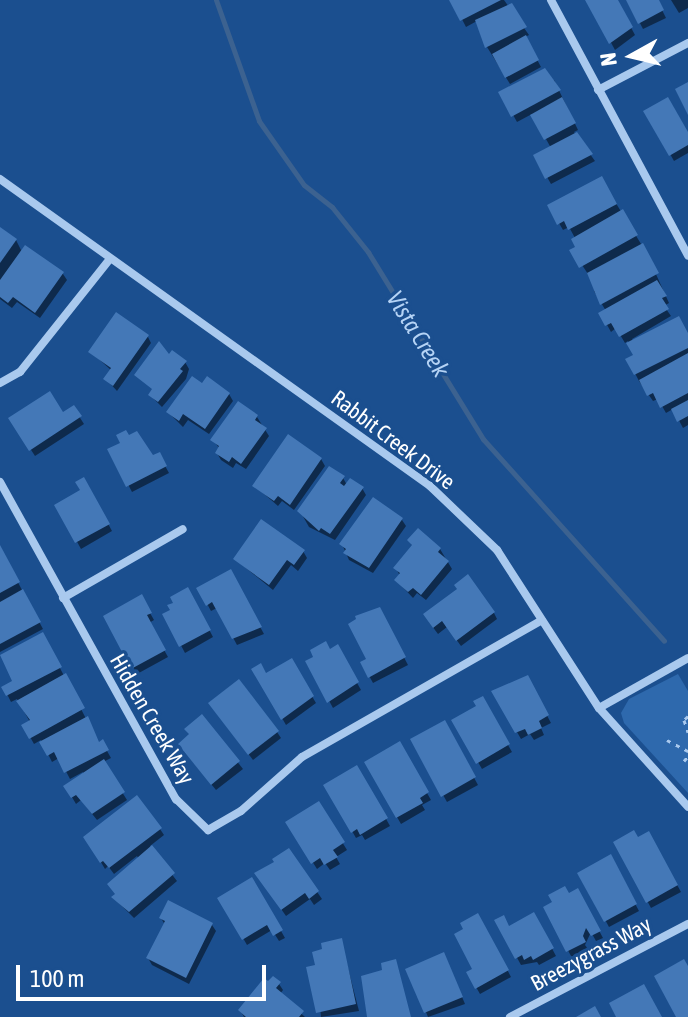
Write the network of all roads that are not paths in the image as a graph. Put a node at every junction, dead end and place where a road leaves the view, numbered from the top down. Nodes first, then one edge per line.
1 (551, 0) edge
2 (688, 43) edge
3 (598, 90) junction
4 (0, 179) edge
5 (688, 256) edge
6 (110, 259) junction
7 (0, 383) edge
8 (0, 482) edge
9 (183, 529) dead end
10 (63, 598) junction
11 (542, 620) junction
12 (688, 658) edge
13 (599, 708) junction
14 (688, 807) edge
15 (688, 924) edge
16 (510, 1017) edge

1 - 3 street
2 - 3 street
3 - 5 street
4 - 6 street, Rabbit Creek Drive
6 - 7 street
6 - 11 street, Rabbit Creek Drive
8 - 10 street, Hidden Creek Way
9 - 10 street
10 - 11 street, Hidden Creek Way
11 - 13 street, Rabbit Creek Drive
12 - 13 street
13 - 14 street, Rabbit Creek Drive
15 - 16 street, Breezygrass Way

